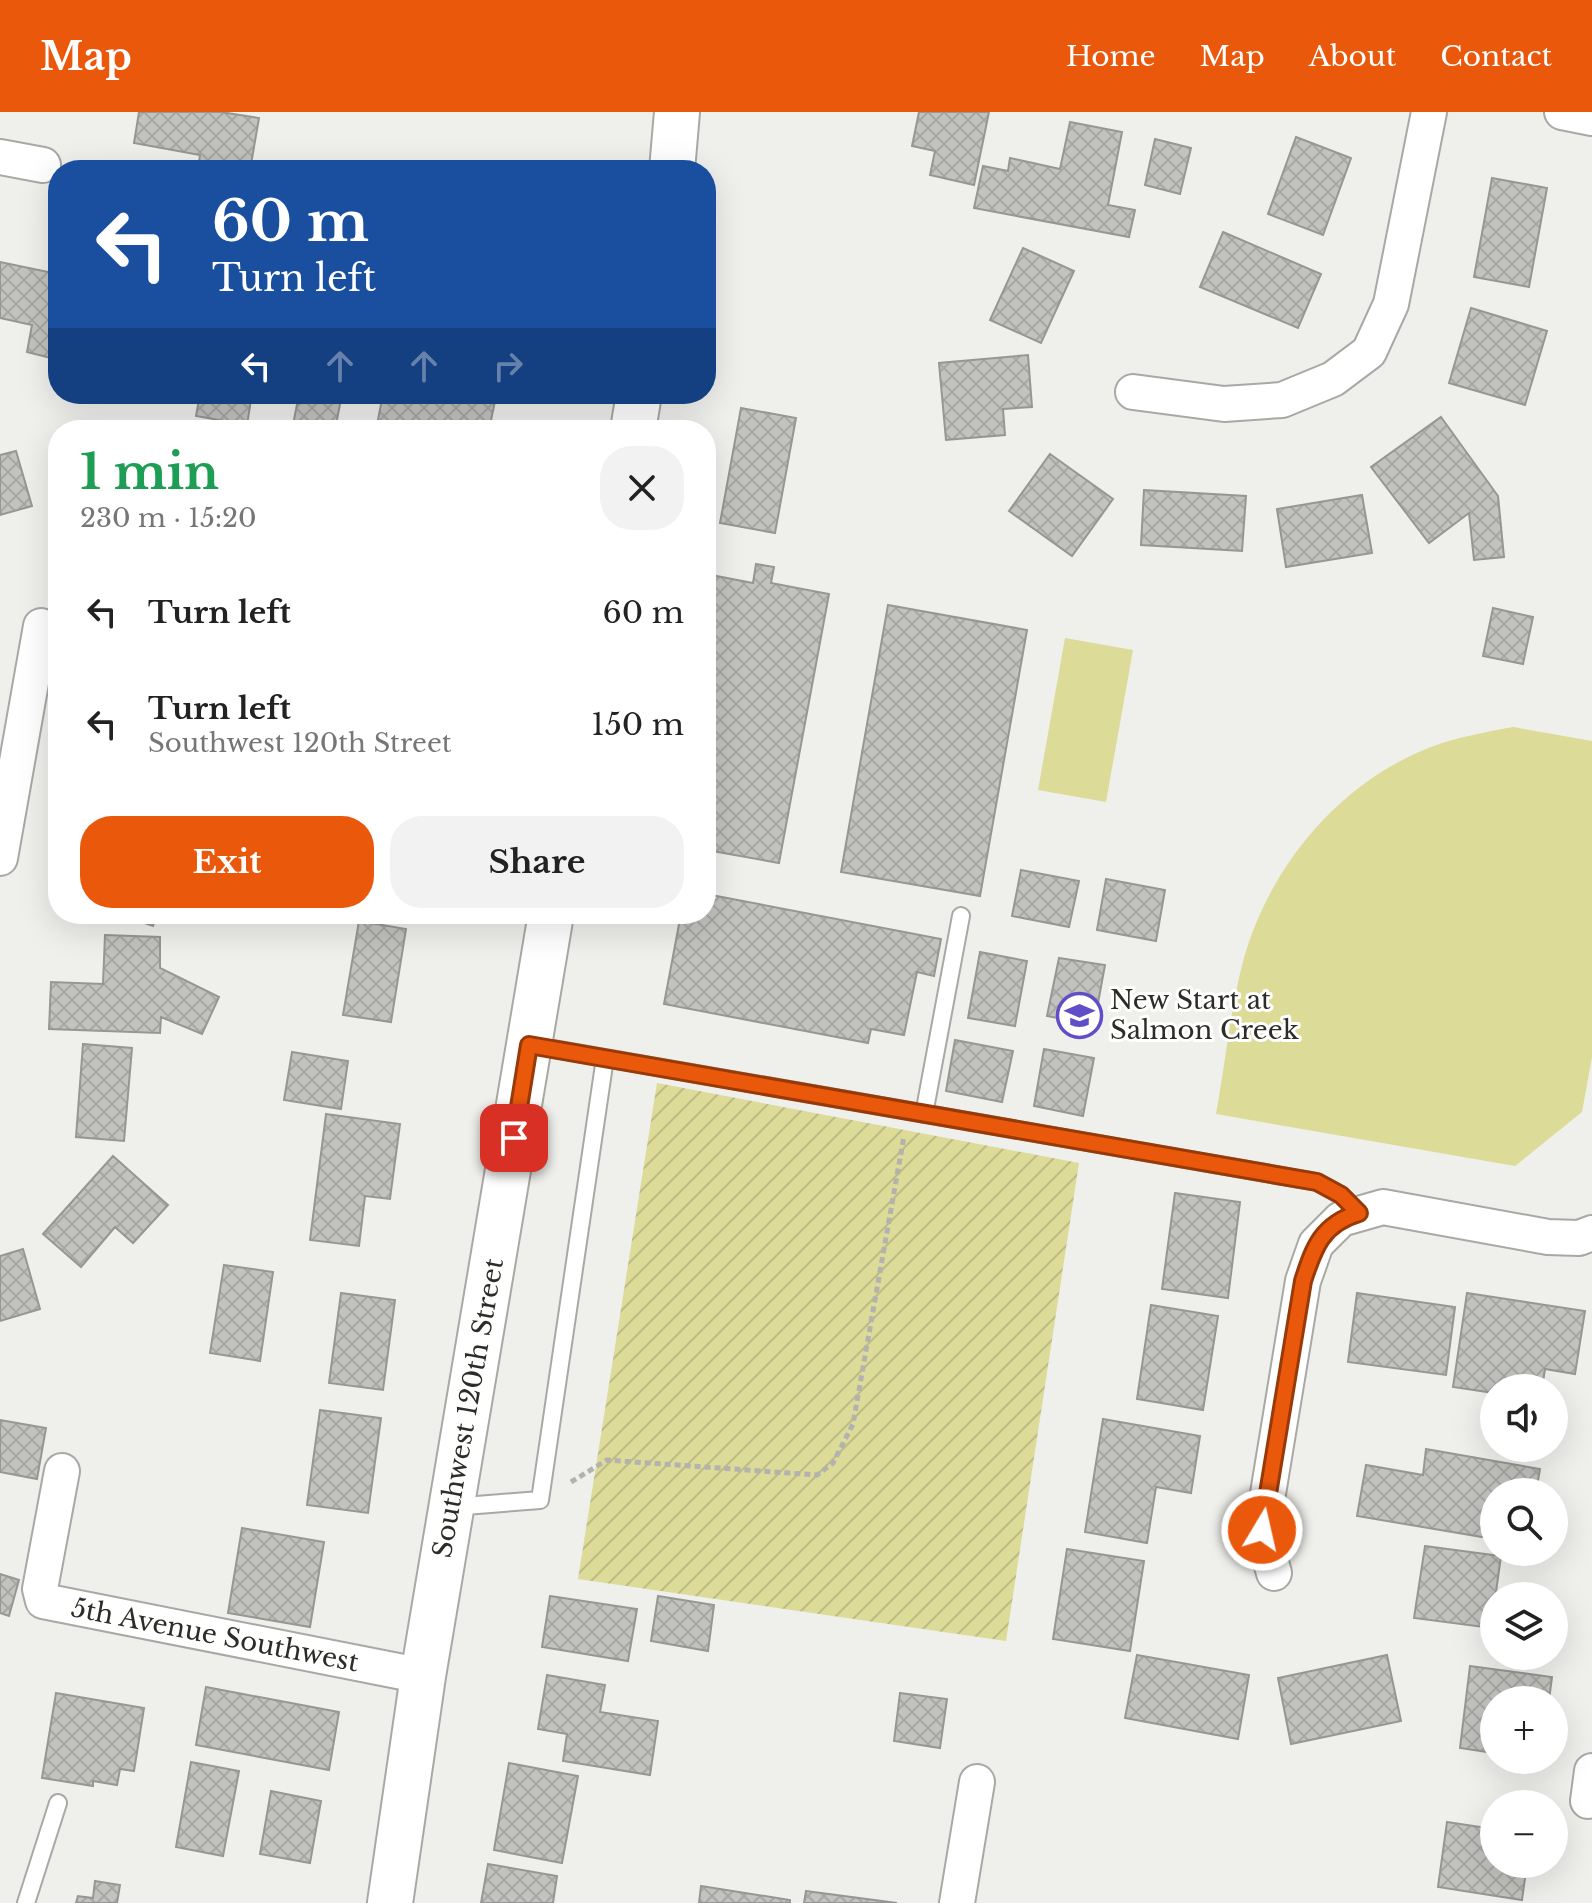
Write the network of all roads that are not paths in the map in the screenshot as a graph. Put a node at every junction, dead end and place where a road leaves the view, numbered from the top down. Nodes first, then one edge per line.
1 (677, 112) edge
2 (1429, 112) edge
3 (1562, 112) edge
4 (1592, 118) edge
5 (0, 157) edge
6 (673, 160) edge
7 (43, 165) dead end
8 (1133, 392) dead end
9 (41, 626) dead end
10 (0, 858) edge
11 (961, 916) dead end
12 (549, 924) edge
13 (529, 1045) junction
14 (605, 1058) junction
15 (916, 1112) junction
16 (1359, 1213) junction
17 (1592, 1233) edge
18 (62, 1471) dead end
19 (451, 1507) junction
20 (1274, 1573) dead end
21 (423, 1676) junction
22 (977, 1782) dead end
23 (58, 1803) dead end
24 (26, 1903) edge
25 (390, 1903) edge
26 (957, 1903) edge

1 - 6 street
2 - 8 street
3 - 4 street
5 - 7 street
9 - 10 street
11 - 15 lane
12 - 13 street, Southwest 120th Street
13 - 14 lane
13 - 19 street, Southwest 120th Street
14 - 15 lane
14 - 19 lane
15 - 16 lane
16 - 17 street
16 - 20 street
18 - 21 street, 5th Avenue Southwest
19 - 21 street, Southwest 120th Street
21 - 25 street, Southwest 120th Street
22 - 26 street
23 - 24 lane

